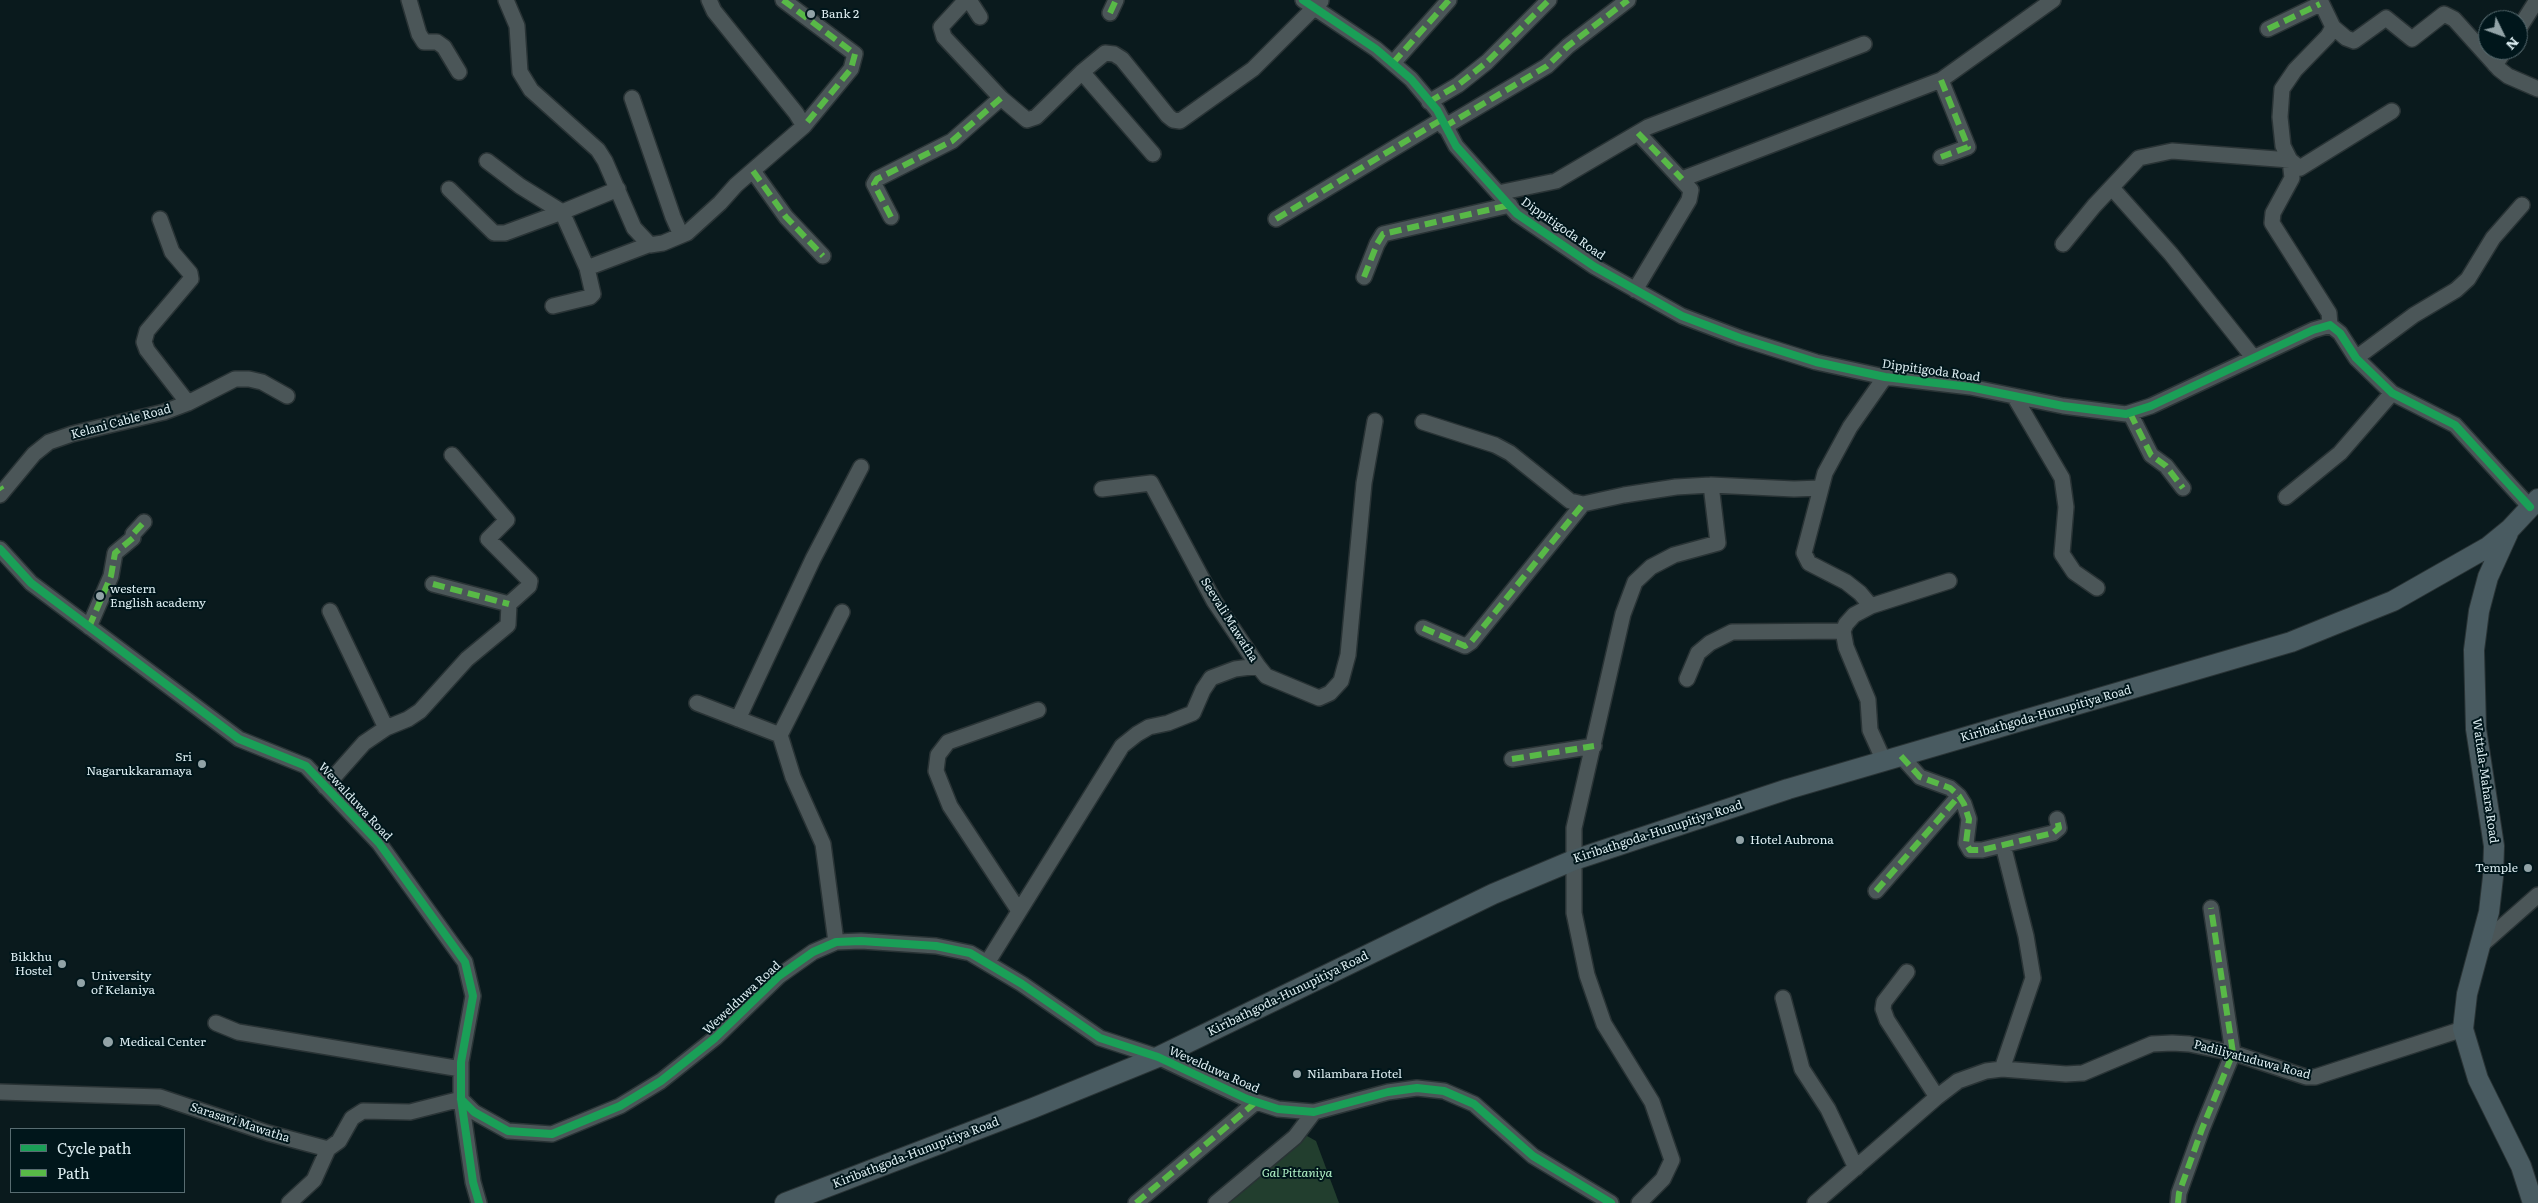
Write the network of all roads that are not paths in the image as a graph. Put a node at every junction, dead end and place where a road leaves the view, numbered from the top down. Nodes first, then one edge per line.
1 (410, 0) edge
2 (506, 0) edge
3 (709, 0) edge
4 (783, 0) edge
5 (968, 0) edge
6 (1449, 0) edge
7 (1549, 0) edge
8 (1628, 0) edge
9 (2053, 0) edge
10 (2537, 0) edge
11 (2320, 2) edge
12 (1314, 3) edge
13 (2528, 14) edge
14 (980, 17) dead end
15 (2332, 27) junction
16 (2268, 29) dead end
17 (1864, 44) dead end
18 (2498, 60) edge
19 (1393, 64) junction
20 (2495, 65) junction
21 (459, 72) dead end
22 (1082, 72) junction
23 (1941, 80) junction
24 (2538, 89) edge
25 (632, 98) dead end
26 (1001, 98) junction
27 (1429, 102) junction
28 (2392, 112) dead end
29 (1443, 124) junction
30 (804, 126) junction
31 (1638, 133) junction
32 (1153, 154) dead end
33 (1941, 157) dead end
34 (2290, 160) junction
35 (487, 162) dead end
36 (753, 171) junction
37 (1682, 179) junction
38 (2112, 188) junction
39 (449, 189) dead end
40 (618, 189) junction
41 (1498, 193) junction
42 (1510, 205) junction
43 (2522, 205) dead end
44 (562, 212) junction
45 (891, 217) dead end
46 (1276, 218) dead end
47 (160, 219) dead end
48 (681, 235) junction
49 (2063, 244) dead end
50 (648, 245) junction
51 (823, 256) dead end
52 (586, 268) junction
53 (1364, 277) dead end
54 (1635, 290) junction
55 (553, 306) dead end
56 (2330, 325) junction
57 (2253, 357) junction
58 (2356, 358) junction
59 (1885, 377) junction
60 (2392, 393) junction
61 (287, 396) dead end
62 (2014, 396) junction
63 (188, 403) junction
64 (2130, 412) junction
65 (1376, 421) dead end
66 (1424, 422) dead end
67 (452, 455) dead end
68 (861, 467) dead end
69 (1711, 485) junction
70 (1821, 488) junction
71 (2183, 488) dead end
72 (1102, 489) dead end
73 (1, 491) edge
74 (2286, 497) dead end
75 (2534, 503) edge
76 (1583, 504) junction
77 (144, 522) dead end
78 (2510, 529) junction
79 (0, 549) edge
80 (1949, 581) dead end
81 (433, 584) dead end
82 (2097, 588) dead end
83 (509, 604) junction
84 (1871, 606) junction
85 (330, 611) dead end
86 (842, 612) dead end
87 (89, 627) junction
88 (1423, 628) dead end
89 (1843, 631) junction
90 (1258, 666) junction
91 (1687, 679) dead end
92 (698, 703) dead end
93 (1038, 710) dead end
94 (738, 719) junction
95 (386, 728) junction
96 (780, 735) junction
97 (1594, 746) junction
98 (1893, 758) junction
99 (1512, 759) dead end
100 (325, 787) junction
101 (1959, 796) junction
102 (2057, 819) dead end
103 (2003, 845) junction
104 (1574, 860) junction
105 (1876, 891) dead end
106 (2538, 895) edge
107 (2212, 908) dead end
108 (1019, 910) junction
109 (836, 942) junction
110 (2478, 947) junction
111 (987, 963) junction
112 (1907, 972) dead end
113 (1783, 998) dead end
114 (216, 1023) dead end
115 (2463, 1029) junction
116 (2233, 1053) junction
117 (1158, 1057) junction
118 (2002, 1068) junction
119 (461, 1069) junction
120 (0, 1092) edge
121 (1937, 1097) junction
122 (461, 1099) junction
123 (1256, 1102) junction
124 (1314, 1112) junction
125 (328, 1149) junction
126 (1856, 1168) junction
127 (288, 1203) edge
128 (479, 1203) edge
129 (785, 1203) edge
130 (1136, 1203) edge
131 (1216, 1203) edge
132 (1611, 1203) edge
133 (1639, 1203) edge
134 (1815, 1203) edge
135 (2178, 1203) edge
136 (2533, 1203) edge

1 - 21 street
2 - 40 street
3 - 30 street
4 - 30 street
5 - 14 street
5 - 26 street
6 - 19 street
7 - 27 street
8 - 29 street
9 - 23 street
10 - 13 street
11 - 15 street
11 - 16 street
12 - 19 street, Dippitigoda Road
12 - 22 street
15 - 20 street
15 - 34 street
17 - 31 street
18 - 20 street
19 - 27 street, Dippitigoda Road
20 - 24 street
22 - 26 street
22 - 32 street
23 - 33 street
23 - 37 street
25 - 48 street
26 - 45 street
27 - 29 street, Dippitigoda Road
28 - 34 street
29 - 41 street, Dippitigoda Road
29 - 46 street
30 - 36 street
31 - 37 street
31 - 41 street
34 - 38 street
34 - 56 street
35 - 44 street
36 - 48 street
36 - 51 street
37 - 54 street
38 - 49 street
38 - 57 street
39 - 44 street
40 - 44 street
40 - 50 street
41 - 42 street, Dippitigoda Road
42 - 53 street
42 - 54 street, Dippitigoda Road
43 - 58 street
44 - 52 street
47 - 63 street
48 - 50 street
50 - 52 street
52 - 55 street
54 - 59 street, Dippitigoda Road
56 - 57 street, Dippitigoda Road
56 - 58 street
57 - 64 street, Dippitigoda Road
58 - 60 street
59 - 62 street, Dippitigoda Road
59 - 70 street
60 - 74 street
60 - 75 street
61 - 63 street, Kelani Cable Road
62 - 64 street, Dippitigoda Road
62 - 82 street
63 - 73 street, Kelani Cable Road
64 - 71 street
65 - 90 street
66 - 76 street
67 - 83 street
68 - 94 street
69 - 70 street
69 - 76 street
69 - 97 street
70 - 84 street
72 - 90 street, Seevali Mawatha
75 - 78 main road, Kiribathgoda-Hunupitiya Road
76 - 88 street
77 - 87 street
78 - 98 main road, Kiribathgoda-Hunupitiya Road
78 - 110 main road, Wattala-Mahara Road
79 - 87 street, Wewalduwa Road
80 - 84 street
81 - 83 street
83 - 95 street
84 - 89 street
85 - 95 street
86 - 96 street
87 - 100 street, Wewalduwa Road
89 - 91 street
89 - 98 street
90 - 108 street, Seevali Mawatha
92 - 94 street
93 - 108 street
94 - 96 street
95 - 100 street
96 - 109 street
97 - 99 street
97 - 104 street
98 - 101 street
98 - 104 main road, Kiribathgoda-Hunupitiya Road
100 - 119 street, Wewalduwa Road
101 - 103 street
101 - 105 street
102 - 103 street
103 - 118 street
104 - 117 main road, Kiribathgoda-Hunupitiya Road
104 - 133 street
106 - 110 street
107 - 116 street
108 - 111 street, Seevali Mawatha
109 - 111 street, Wewelduwa Road
109 - 122 street, Wewelduwa Road
110 - 115 main road, Wattala-Mahara Road
111 - 117 street, Wewelduwa Road
112 - 121 street
113 - 126 street
114 - 119 street
115 - 116 street, Padiliyatuduwa Road
115 - 136 main road, Wattala-Mahara Road
116 - 118 street, Padiliyatuduwa Road
116 - 135 street
117 - 123 street, Wevelduwa Road
117 - 129 main road, Kiribathgoda-Hunupitiya Road
118 - 121 street, Padiliyatuduwa Road
119 - 122 street, Wewalduwa Road
120 - 125 street, Sarasavi Mawatha
121 - 126 street, Padiliyatuduwa Road
122 - 125 street
122 - 128 street, Wewalduwa Road
123 - 124 street, Wevelduwa Road
123 - 130 street
124 - 131 street
124 - 132 street, Wevelduwa Road
125 - 127 street
126 - 134 street, Padiliyatuduwa Road

